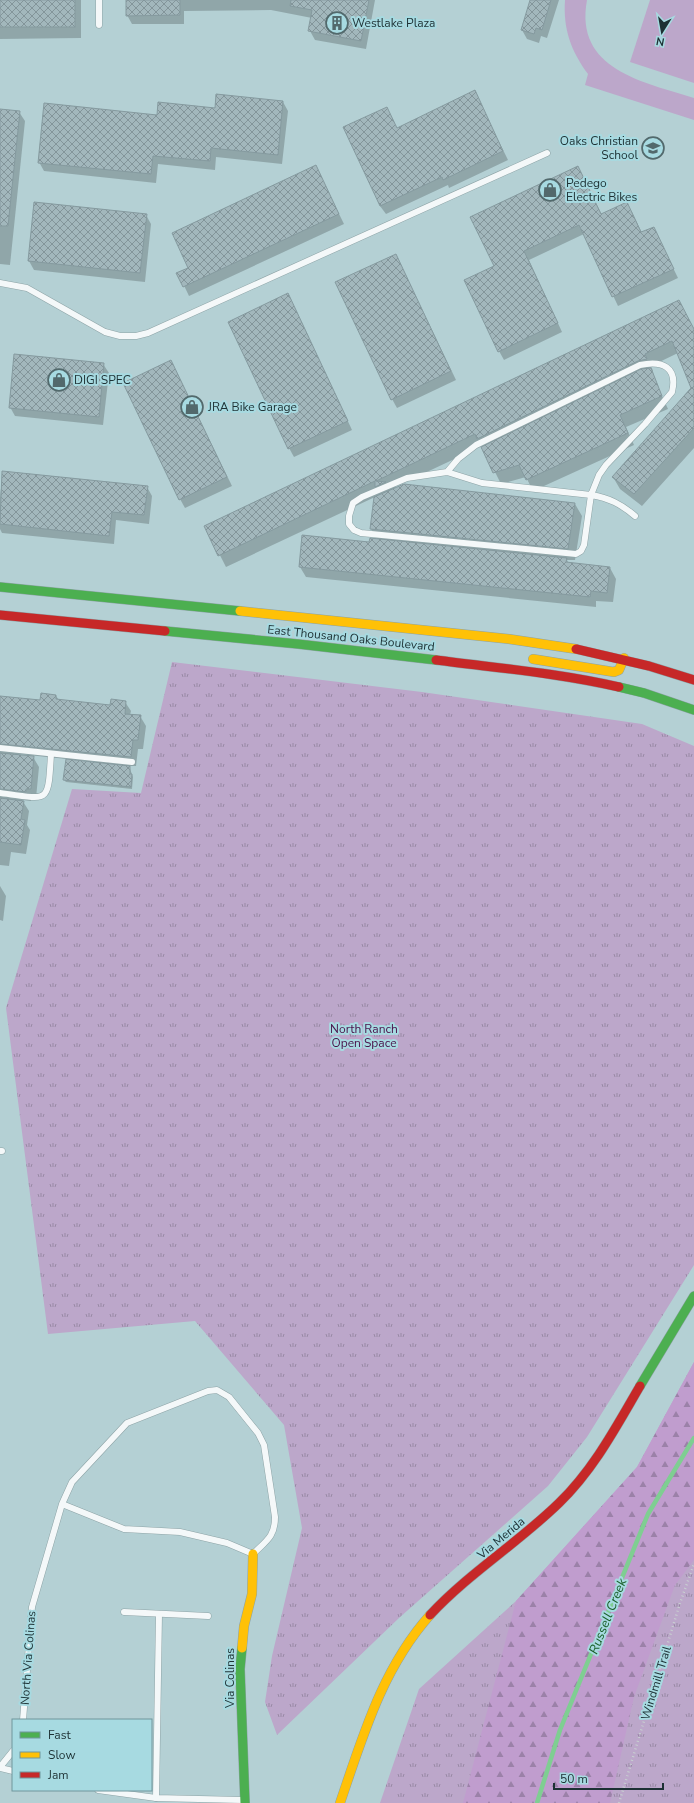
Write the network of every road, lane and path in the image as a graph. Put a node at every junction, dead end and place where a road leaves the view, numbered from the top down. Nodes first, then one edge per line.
1 (99, 0) edge
2 (99, 25) dead end
3 (547, 153) dead end
4 (0, 283) edge
5 (447, 472) junction
6 (591, 495) junction
7 (635, 516) dead end
8 (0, 588) edge
9 (1, 615) edge
10 (500, 658) dead end
11 (522, 658) dead end
12 (624, 658) junction
13 (479, 664) junction
14 (694, 680) edge
15 (694, 710) edge
16 (0, 748) edge
17 (51, 754) junction
18 (132, 762) dead end
19 (0, 793) edge
20 (694, 1296) edge
21 (62, 1504) junction
22 (253, 1554) junction
23 (694, 1564) edge
24 (124, 1612) dead end
25 (159, 1614) junction
26 (208, 1616) dead end
27 (23, 1719) edge
28 (12, 1753) edge
29 (0, 1768) edge
30 (12, 1771) edge
31 (105, 1791) edge
32 (156, 1798) junction
33 (245, 1801) edge
34 (340, 1803) edge
35 (619, 1803) edge

1 - 2 lane
3 - 4 lane
5 - 6 lane
5 - 6 lane
5 - 6 lane
6 - 7 lane
8 - 12 main road, East Thousand Oaks Boulevard
9 - 13 main road, East Thousand Oaks Boulevard
10 - 13 main road
11 - 12 main road
12 - 14 main road, East Thousand Oaks Boulevard
13 - 15 main road, East Thousand Oaks Boulevard
16 - 17 lane
17 - 18 lane
17 - 19 lane
20 - 34 main road, Via Merida
21 - 22 lane
21 - 22 lane, North Via Colinas
21 - 27 lane, North Via Colinas
22 - 33 main road, Via Colinas
23 - 35 path, Windmill Trail
24 - 25 lane
25 - 26 lane
25 - 32 lane
28 - 29 lane
29 - 30 lane
31 - 32 lane
32 - 33 lane

